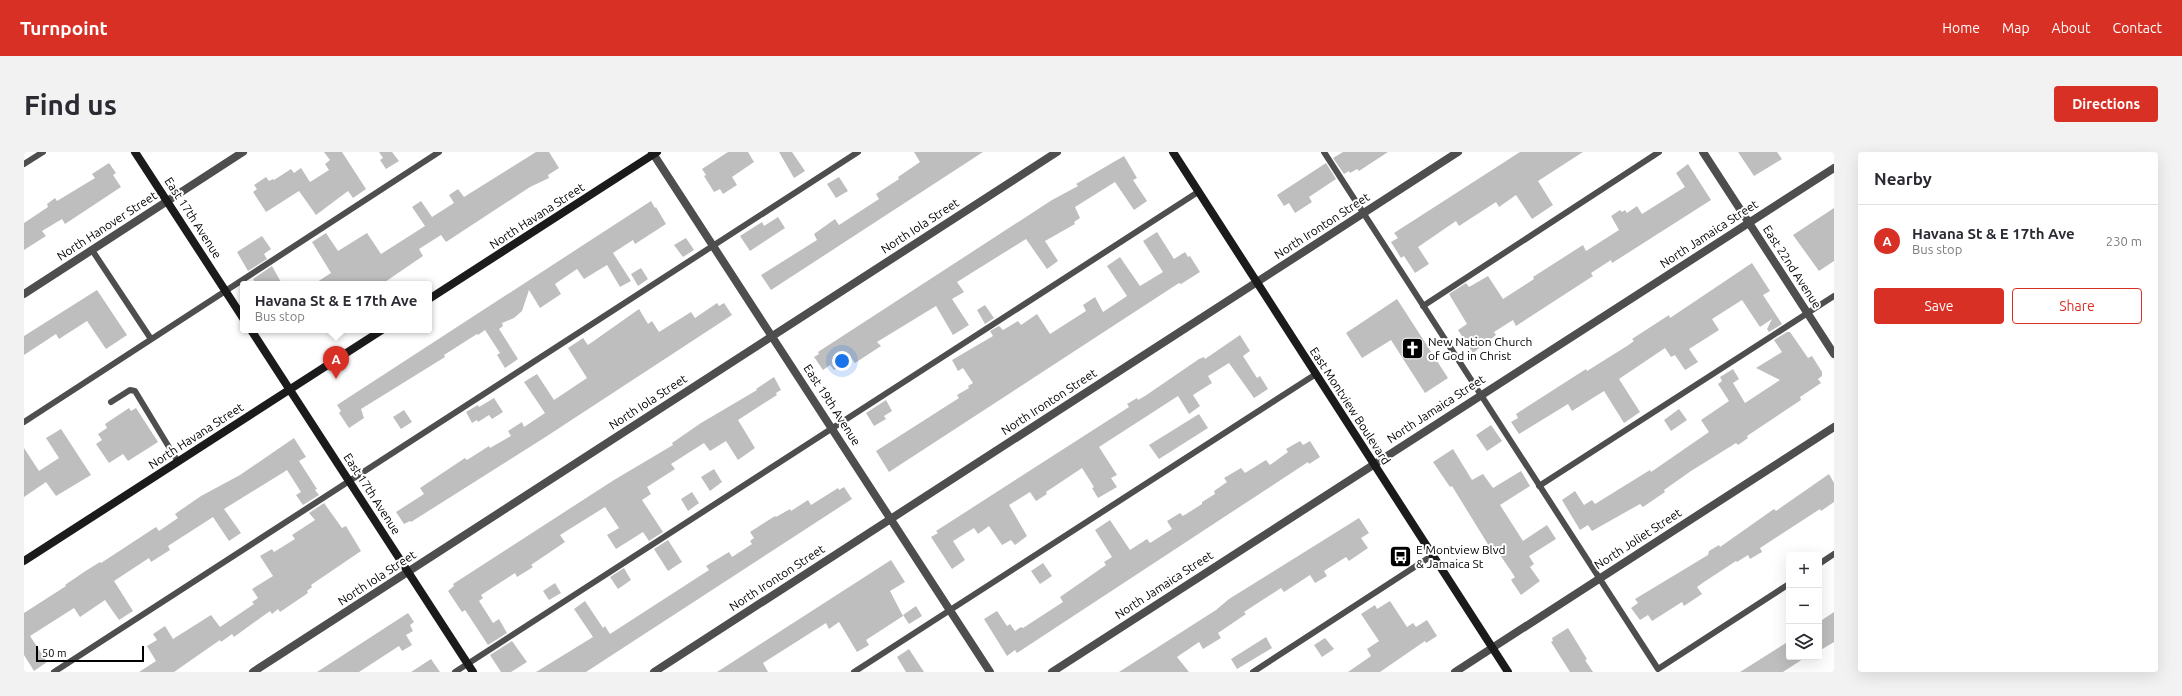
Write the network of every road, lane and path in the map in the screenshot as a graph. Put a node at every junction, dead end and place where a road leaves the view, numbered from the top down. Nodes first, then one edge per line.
1 (43, 152) edge
2 (136, 152) edge
3 (243, 152) edge
4 (439, 152) edge
5 (858, 152) edge
6 (1057, 152) edge
7 (1173, 152) edge
8 (1324, 152) edge
9 (1458, 152) edge
10 (1659, 152) edge
11 (1703, 152) edge
12 (654, 153) edge
13 (24, 164) edge
14 (1834, 168) edge
15 (1198, 192) junction
16 (167, 201) junction
17 (1364, 214) junction
18 (1749, 223) junction
19 (713, 245) junction
20 (92, 250) junction
21 (241, 281) edge
22 (240, 282) edge
23 (1257, 282) junction
24 (226, 291) junction
25 (24, 294) edge
26 (1834, 296) edge
27 (432, 297) edge
28 (1423, 306) junction
29 (240, 313) edge
30 (1807, 313) junction
31 (253, 333) edge
32 (377, 333) edge
33 (772, 336) junction
34 (151, 339) junction
35 (1834, 354) edge
36 (1316, 374) junction
37 (289, 389) junction
38 (1481, 395) junction
39 (111, 402) dead end
40 (24, 422) edge
41 (832, 427) junction
42 (1834, 427) edge
43 (178, 462) junction
44 (1374, 464) junction
45 (349, 481) junction
46 (1539, 486) junction
47 (891, 518) junction
48 (1834, 554) edge
49 (1433, 555) junction
50 (24, 561) edge
51 (1822, 562) edge
52 (408, 572) junction
53 (1599, 578) junction
54 (1786, 586) edge
55 (950, 610) junction
56 (1492, 648) junction
57 (467, 664) junction
58 (1659, 671) edge
59 (54, 672) edge
60 (253, 672) edge
61 (455, 672) edge
62 (473, 672) edge
63 (654, 672) edge
64 (854, 672) edge
65 (990, 672) edge
66 (1052, 672) edge
67 (1253, 672) edge
68 (1455, 672) edge
69 (1508, 672) edge

1 - 13 lane
2 - 16 street, East 17th Avenue
3 - 16 street, North Hanover Street
4 - 21 lane
5 - 19 lane
6 - 33 street, North Iola Street
7 - 15 street, East Montview Boulevard
8 - 17 lane
9 - 17 street, North Ironton Street
10 - 28 lane
11 - 18 street, East 22nd Avenue
12 - 19 street, East 19th Avenue
12 - 27 street, North Havana Street
14 - 18 street, North Jamaica Street
15 - 23 street, East Montview Boulevard
15 - 41 lane
16 - 20 street, North Hanover Street
16 - 24 street, East 17th Avenue
17 - 23 street, North Ironton Street
17 - 28 lane
18 - 30 street, East 22nd Avenue
18 - 38 street, North Jamaica Street
19 - 33 street, East 19th Avenue
19 - 45 lane
20 - 25 street, North Hanover Street
20 - 34 lane
22 - 24 lane
23 - 36 street, East Montview Boulevard
23 - 47 street, North Ironton Street
24 - 29 street, East 17th Avenue
24 - 34 lane
26 - 30 lane
28 - 38 lane
30 - 35 street, East 22nd Avenue
30 - 46 lane
31 - 37 street, East 17th Avenue
32 - 37 street, North Havana Street
33 - 41 street, East 19th Avenue
33 - 52 street, North Iola Street
34 - 40 lane
36 - 44 street, East Montview Boulevard
36 - 55 lane
37 - 43 street, North Havana Street
37 - 45 street, East 17th Avenue
38 - 44 street, North Jamaica Street
38 - 46 lane
39 - 43 lane
41 - 47 street, East 19th Avenue
41 - 57 lane
42 - 53 street, North Joliet Street
43 - 50 street, North Havana Street
44 - 49 street, East Montview Boulevard
44 - 66 street, North Jamaica Street
45 - 52 street, East 17th Avenue
45 - 59 lane
46 - 53 lane
47 - 55 street, East 19th Avenue
47 - 63 street, North Ironton Street
48 - 51 lane
49 - 56 street, East Montview Boulevard
49 - 67 lane
52 - 57 street, East 17th Avenue
52 - 60 street, North Iola Street
53 - 56 street, North Joliet Street
53 - 58 lane
54 - 58 lane
55 - 64 lane
55 - 65 street, East 19th Avenue
56 - 68 street, North Joliet Street
56 - 69 street, East Montview Boulevard
57 - 61 lane
57 - 62 street, East 17th Avenue

